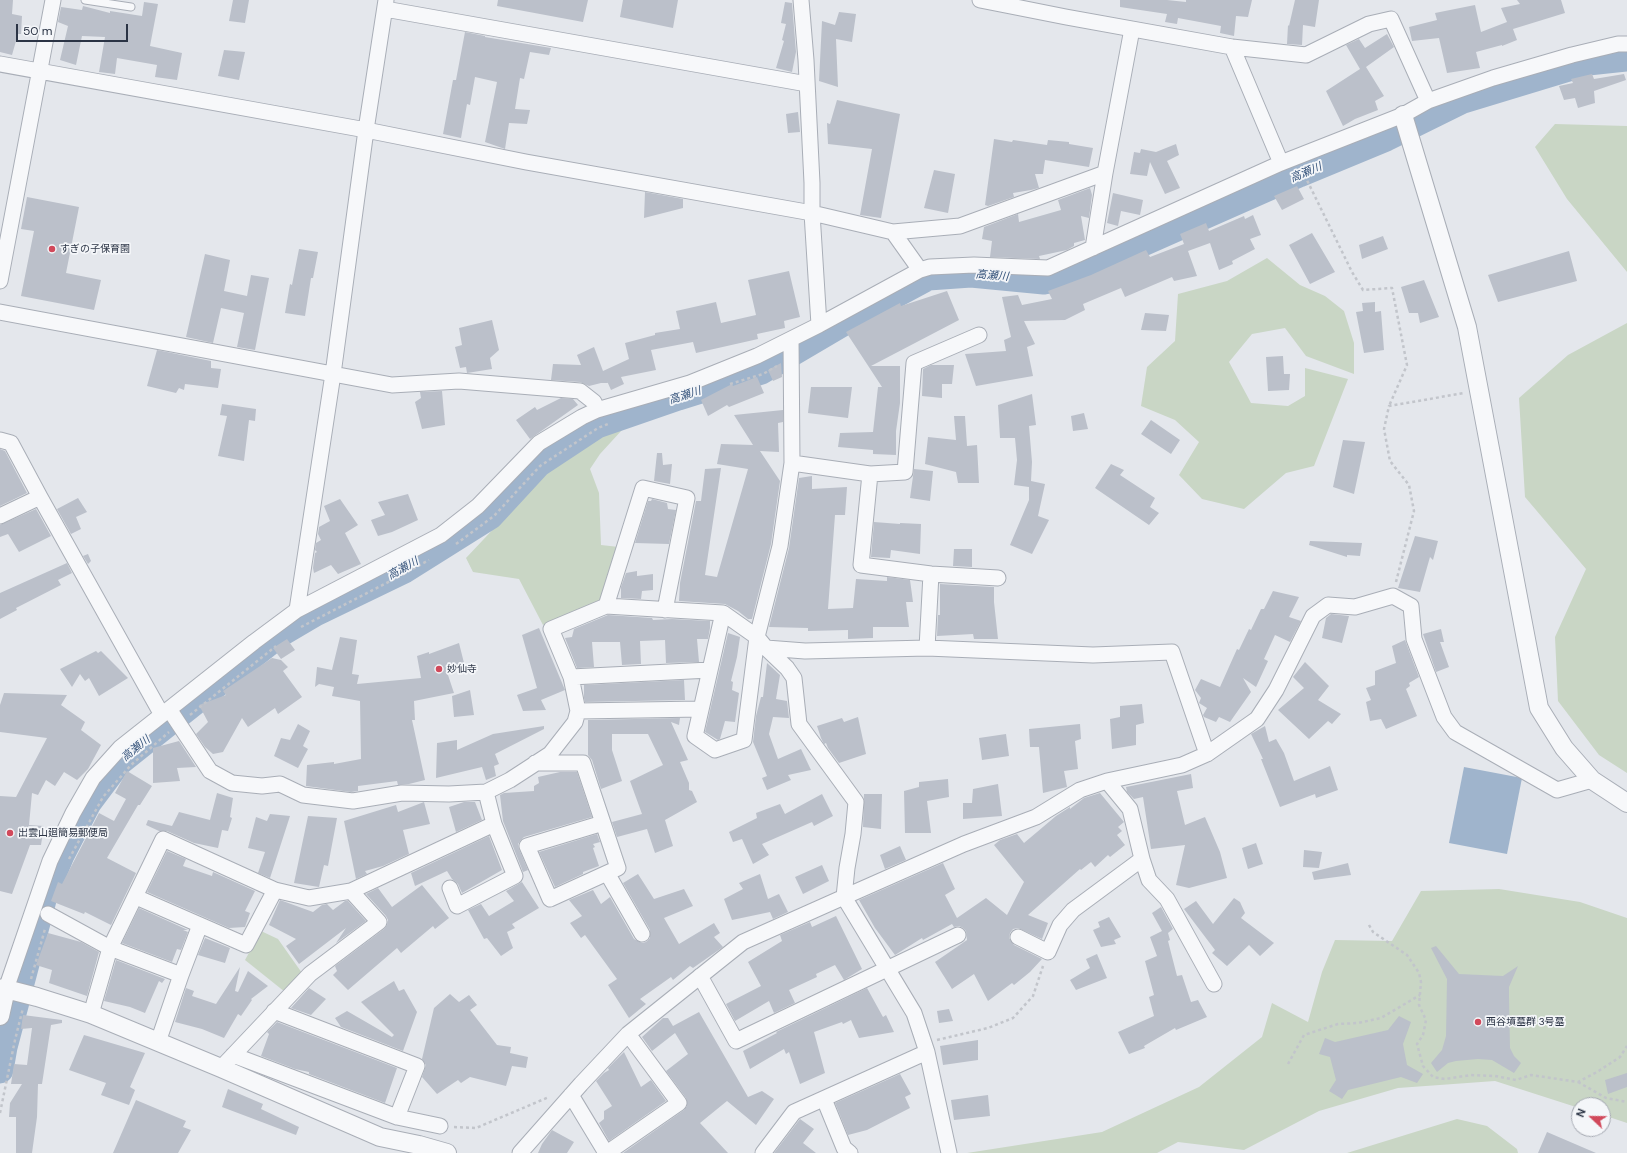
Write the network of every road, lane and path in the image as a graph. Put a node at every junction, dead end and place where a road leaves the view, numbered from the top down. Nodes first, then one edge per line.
1 (53, 0) edge
2 (85, 0) edge
3 (801, 0) edge
4 (980, 0) edge
5 (1009, 3) edge
6 (385, 4) edge
7 (131, 7) dead end
8 (1132, 29) junction
9 (1627, 44) edge
10 (1232, 47) junction
11 (0, 64) edge
12 (39, 72) junction
13 (807, 84) junction
14 (1428, 101) junction
15 (1405, 124) junction
16 (366, 130) junction
17 (1281, 163) junction
18 (1105, 174) junction
19 (1306, 176) dead end
20 (812, 213) junction
21 (893, 232) junction
22 (1093, 248) junction
23 (920, 270) junction
24 (0, 280) edge
25 (0, 312) edge
26 (819, 325) junction
27 (979, 335) dead end
28 (791, 339) junction
29 (333, 374) junction
30 (1479, 391) junction
31 (1389, 406) junction
32 (597, 410) junction
33 (0, 440) edge
34 (792, 463) junction
35 (870, 474) junction
36 (40, 497) junction
37 (0, 516) edge
38 (931, 574) junction
39 (998, 578) dead end
40 (1393, 596) junction
41 (606, 606) junction
42 (297, 610) junction
43 (665, 610) junction
44 (723, 613) junction
45 (761, 643) junction
46 (927, 648) junction
47 (710, 670) junction
48 (571, 677) junction
49 (578, 710) junction
50 (701, 710) junction
51 (165, 712) junction
52 (1206, 754) junction
53 (535, 763) junction
54 (1592, 780) junction
55 (1106, 781) junction
56 (486, 792) junction
57 (1627, 803) edge
58 (603, 823) junction
59 (494, 824) junction
60 (1142, 859) junction
61 (607, 873) junction
62 (450, 888) dead end
63 (275, 890) junction
64 (351, 891) junction
65 (136, 896) junction
66 (844, 897) junction
67 (48, 914) dead end
68 (200, 924) junction
69 (1369, 925) dead end
70 (642, 934) dead end
71 (958, 935) dead end
72 (1018, 937) dead end
73 (110, 948) junction
74 (1048, 952) junction
75 (887, 968) junction
76 (181, 975) junction
77 (700, 976) junction
78 (1214, 984) dead end
79 (3, 988) edge
80 (1420, 994) junction
81 (274, 1011) junction
82 (91, 1014) junction
83 (0, 1016) edge
84 (628, 1034) junction
85 (158, 1042) junction
86 (1627, 1046) edge
87 (925, 1048) junction
88 (227, 1062) junction
89 (1288, 1064) dead end
90 (1578, 1082) junction
91 (553, 1095) dead end
92 (571, 1095) junction
93 (824, 1100) junction
94 (1627, 1102) edge
95 (397, 1117) junction
96 (440, 1126) joint
97 (447, 1153) edge
98 (520, 1153) edge
99 (607, 1153) edge
100 (763, 1153) edge
101 (850, 1153) edge
102 (949, 1153) edge

1 - 12 street
2 - 7 lane
3 - 13 street
4 - 5 street
5 - 8 street
6 - 13 street
6 - 16 street
8 - 10 street
8 - 18 street
9 - 14 street
10 - 14 street
10 - 17 street
11 - 12 street
12 - 16 street
12 - 24 street
13 - 20 street
14 - 15 street
15 - 17 street
15 - 30 street
16 - 20 street
16 - 29 street
17 - 22 street
18 - 21 street
18 - 22 street
19 - 31 path
20 - 21 street
20 - 26 street
21 - 23 street
22 - 23 street
23 - 26 street
25 - 29 street
26 - 28 street
27 - 35 street
28 - 32 street
28 - 34 street
29 - 32 street
29 - 42 street
30 - 31 path
30 - 54 street
31 - 40 path
32 - 42 street
33 - 36 street
34 - 35 street
34 - 45 street
35 - 38 street
36 - 37 street
36 - 51 street
38 - 39 street
38 - 46 street
40 - 52 street
40 - 54 street
41 - 43 street
41 - 43 street
41 - 48 street
42 - 51 street
43 - 44 street
44 - 45 street
44 - 47 street
45 - 46 street
45 - 50 street
45 - 66 street
46 - 52 street
47 - 48 street
47 - 50 street
48 - 49 street
49 - 50 street
49 - 53 street
51 - 56 street
51 - 79 street
52 - 55 street
53 - 56 street
53 - 58 street
54 - 57 street
55 - 60 street
55 - 66 street
56 - 59 street
58 - 61 street
58 - 61 street
59 - 62 street
59 - 64 street
60 - 74 street
60 - 78 street
61 - 70 street
63 - 64 street
63 - 65 street
63 - 68 street
64 - 81 street
65 - 68 street
65 - 73 street
66 - 75 street
66 - 77 street
67 - 73 street
68 - 76 street
69 - 80 path
71 - 75 street
72 - 74 street
73 - 76 street
73 - 82 street
74 - 87 path
75 - 77 street
75 - 87 street
76 - 85 street
77 - 84 street
79 - 82 street
79 - 83 street
80 - 89 path
80 - 90 path
81 - 88 street
81 - 95 street
82 - 85 street
84 - 92 street
84 - 99 street
85 - 88 street
86 - 90 path
87 - 93 street
87 - 102 street
88 - 95 street
88 - 97 street
90 - 94 path
91 - 96 path
92 - 98 street
92 - 99 street
93 - 100 street
93 - 101 street
95 - 96 street

